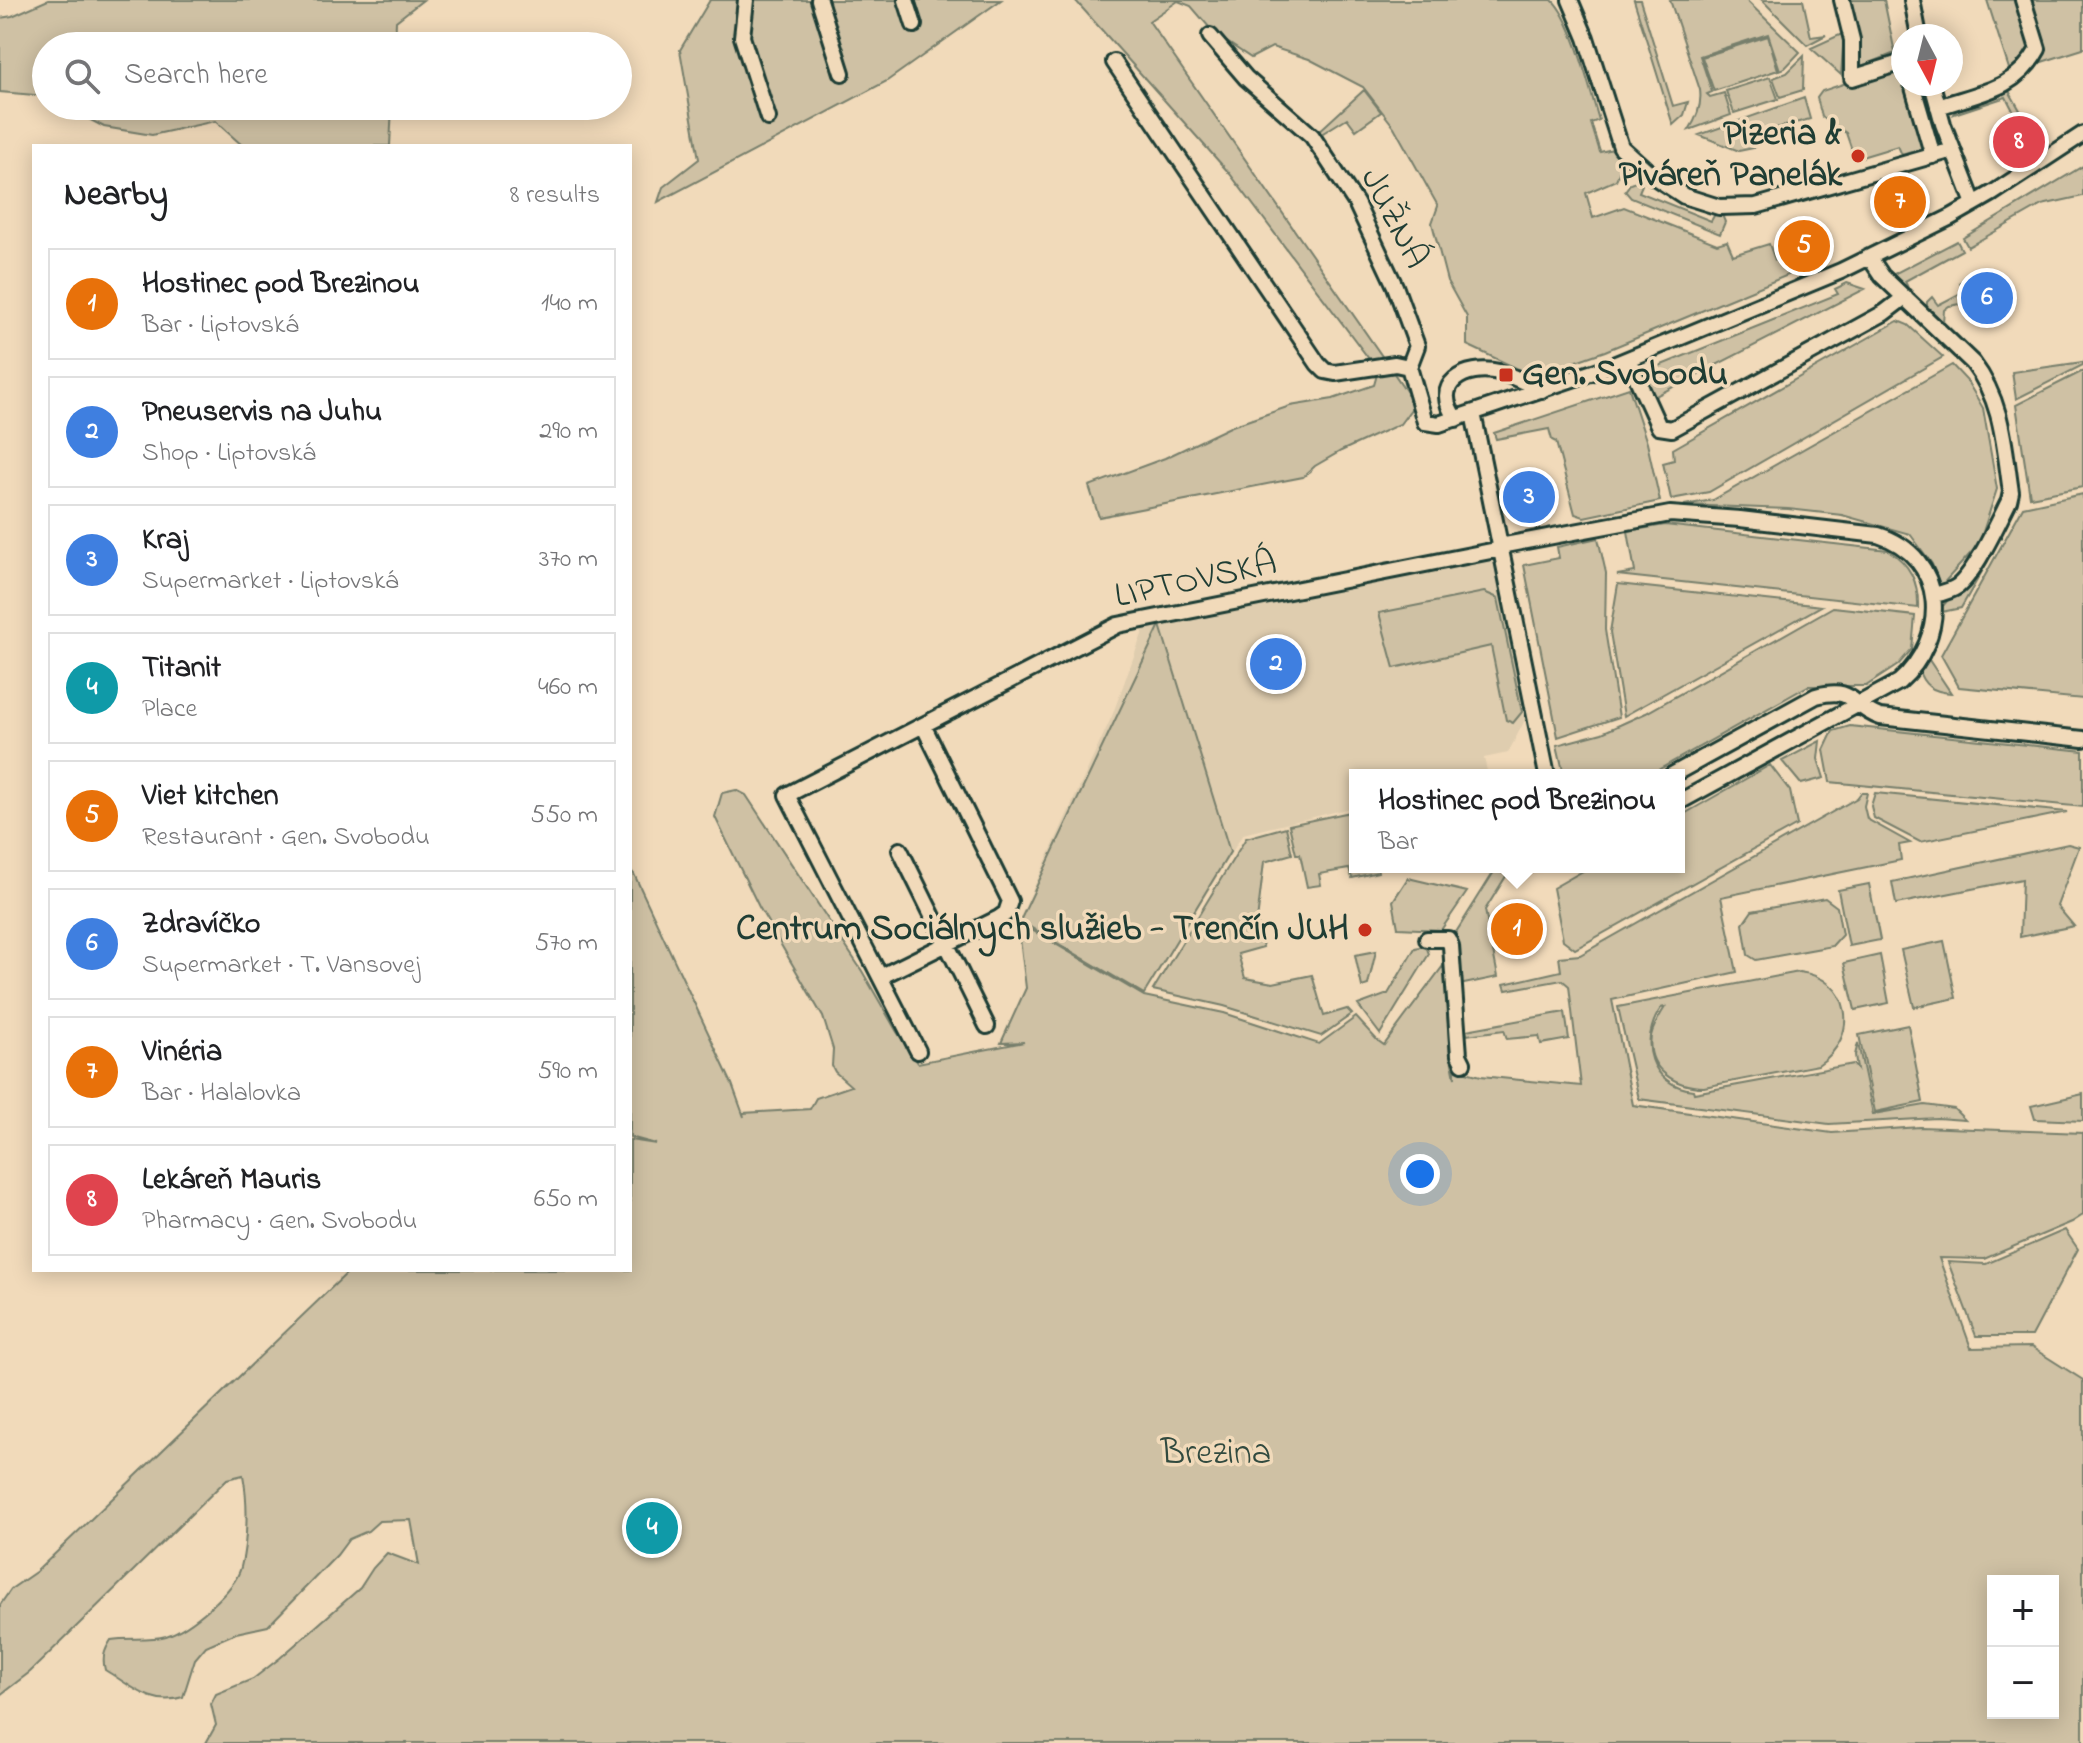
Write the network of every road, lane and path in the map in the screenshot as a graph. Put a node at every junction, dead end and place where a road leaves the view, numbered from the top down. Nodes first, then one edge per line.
1 (746, 0) edge
2 (819, 0) edge
3 (906, 0) edge
4 (1570, 0) edge
5 (1842, 0) edge
6 (1912, 0) edge
7 (2023, 0) edge
8 (1917, 24) edge
9 (914, 25) dead end
10 (1210, 36) dead end
11 (1114, 62) dead end
12 (1891, 66) edge
13 (842, 73) dead end
14 (1916, 96) edge
15 (1935, 96) edge
16 (1938, 107) junction
17 (768, 118) dead end
18 (2083, 134) edge
19 (1953, 150) junction
20 (1933, 156) junction
21 (1974, 204) junction
22 (1870, 258) junction
23 (1905, 297) junction
24 (1628, 359) junction
25 (1409, 367) junction
26 (1542, 390) junction
27 (1473, 413) junction
28 (1456, 419) junction
29 (1500, 548) junction
30 (1934, 595) junction
31 (1859, 704) junction
32 (923, 725) junction
33 (2083, 739) edge
34 (1546, 769) edge
35 (1683, 769) edge
36 (1685, 799) edge
37 (900, 850) dead end
38 (1427, 939) dead end
39 (947, 944) junction
40 (880, 977) junction
41 (987, 1026) dead end
42 (918, 1051) dead end
43 (1463, 1063) dead end

1 - 17 street
2 - 13 street
3 - 9 street
4 - 20 street
5 - 12 street
6 - 8 street
7 - 16 street
10 - 25 street, JUŽNÁ
11 - 25 street
14 - 20 street
15 - 16 street
16 - 19 street
18 - 21 street
19 - 20 street
19 - 21 street
21 - 22 street
22 - 23 street
22 - 24 street
23 - 24 street
23 - 30 street
24 - 26 street
25 - 28 street, JUŽNÁ
26 - 27 street
26 - 28 street
27 - 28 street, JUŽNÁ
27 - 29 street
29 - 30 street, LIPTOVSKÁ
29 - 32 street, LIPTOVSKÁ
29 - 34 street
30 - 31 street
31 - 33 street
31 - 35 street
31 - 36 street
32 - 39 street
32 - 40 street, LIPTOVSKÁ
37 - 39 street
38 - 43 street
39 - 40 street
39 - 41 street
40 - 42 street, LIPTOVSKÁ

